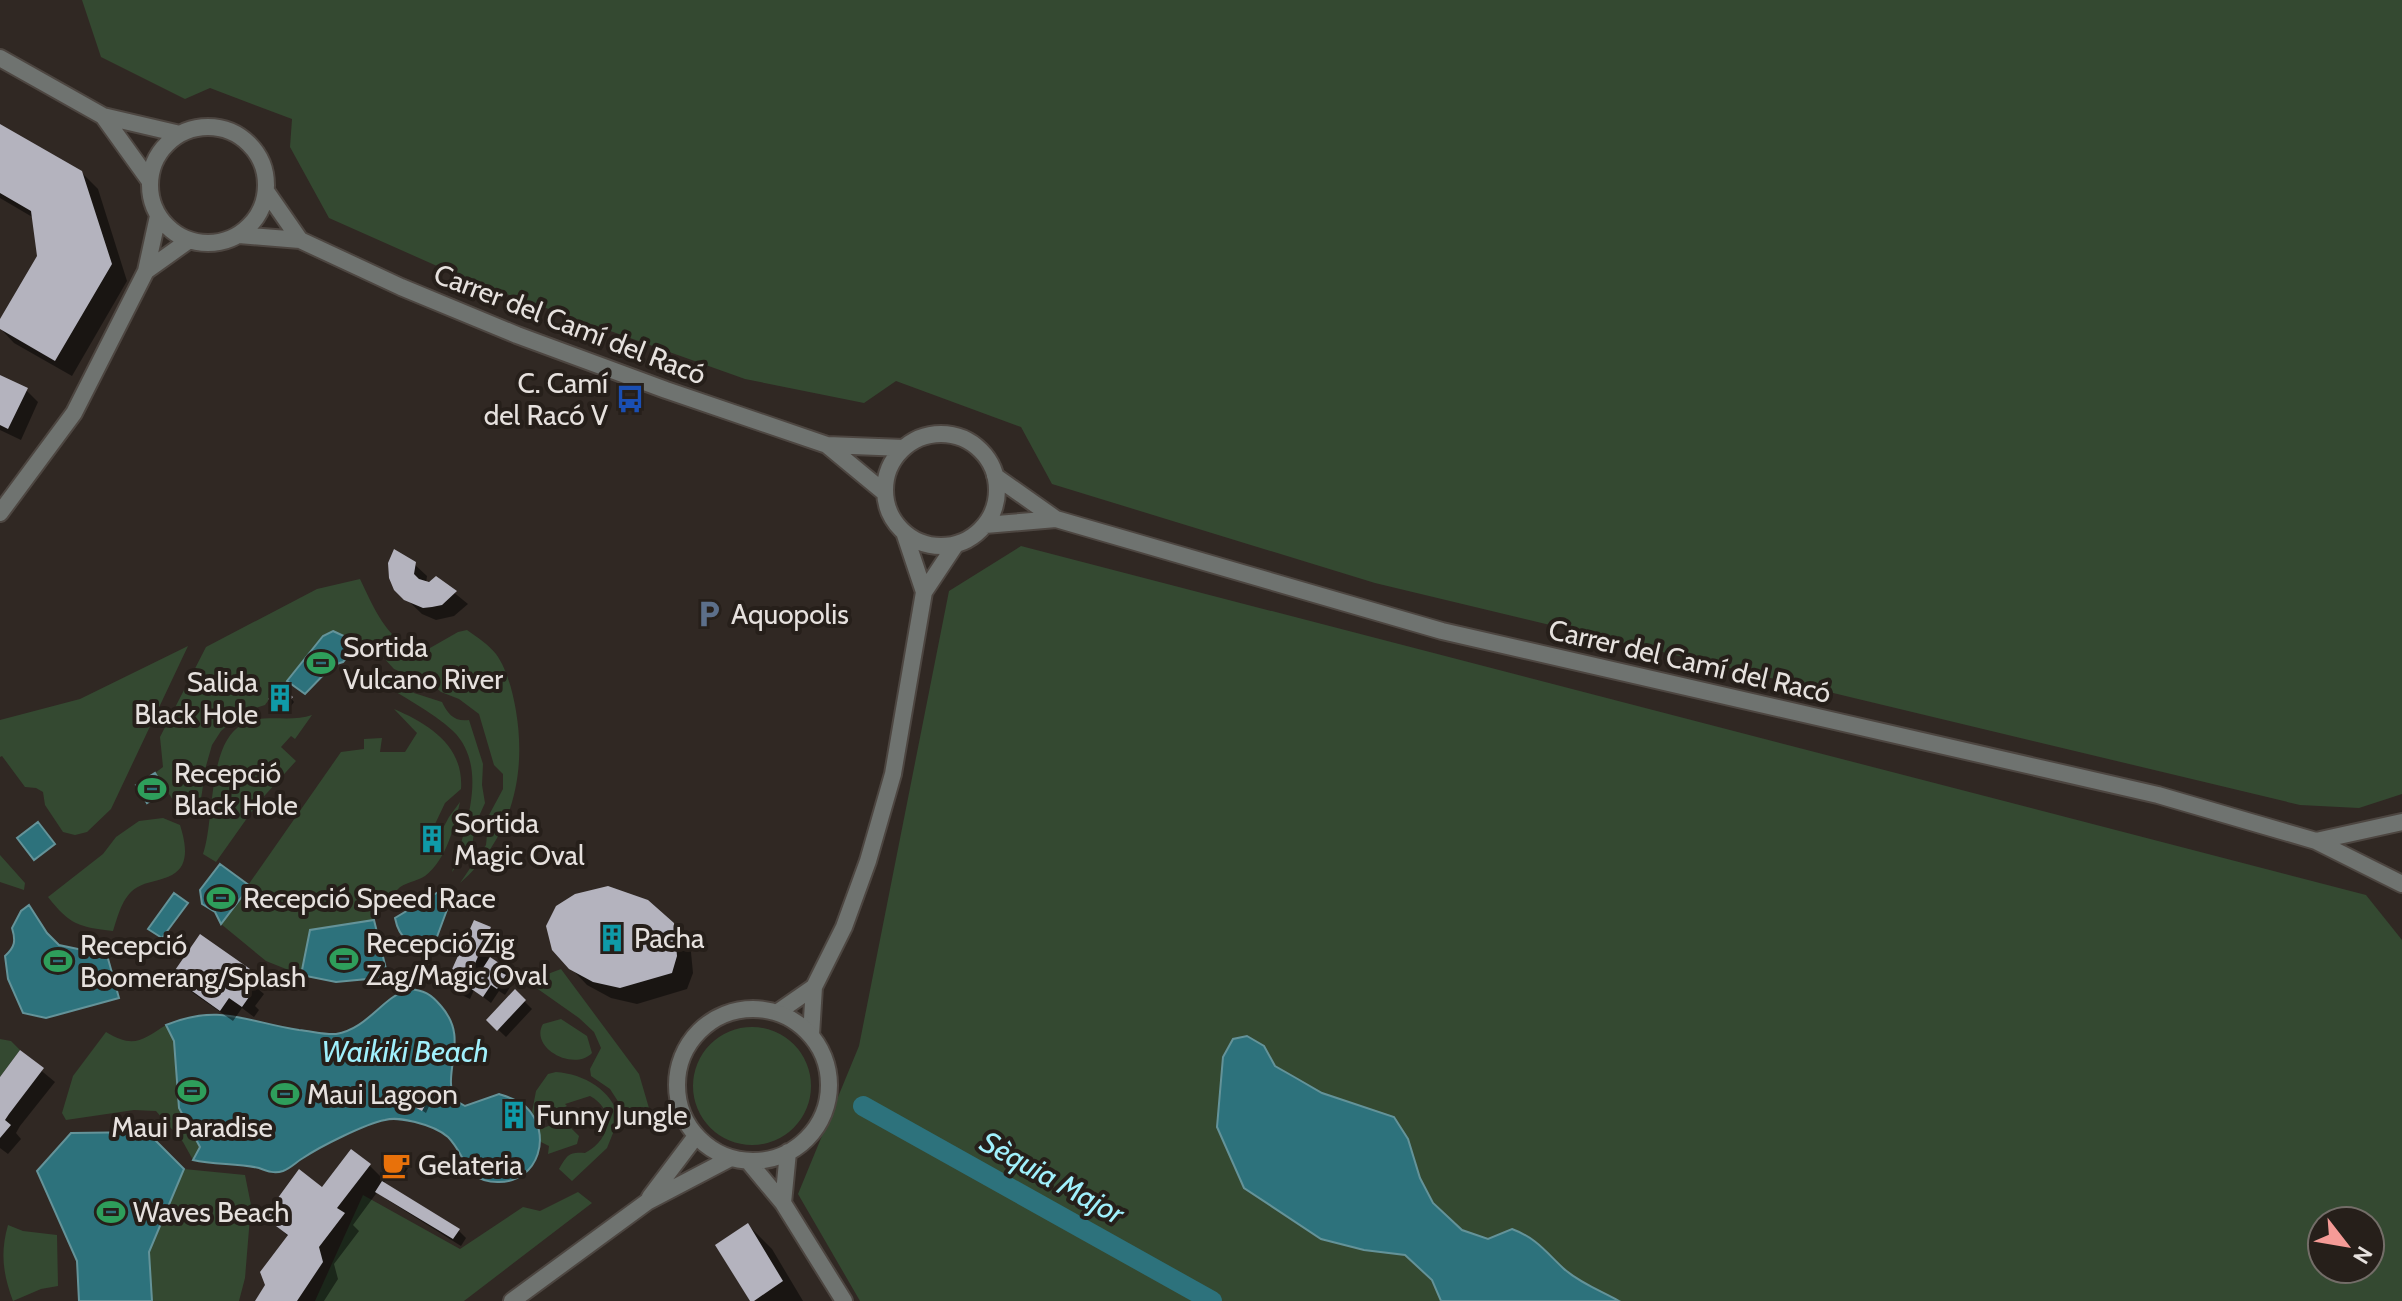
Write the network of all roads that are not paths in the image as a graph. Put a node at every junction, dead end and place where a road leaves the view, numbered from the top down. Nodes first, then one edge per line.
1 (0, 58) edge
2 (103, 116) junction
3 (180, 134) junction
4 (149, 180) junction
5 (266, 191) junction
6 (158, 216) junction
7 (239, 235) junction
8 (300, 240) junction
9 (188, 241) junction
10 (146, 271) junction
11 (827, 445) junction
12 (904, 448) junction
13 (995, 476) junction
14 (885, 493) junction
15 (0, 513) edge
16 (1056, 519) junction
17 (985, 525) junction
18 (904, 532) junction
19 (956, 544) junction
20 (924, 592) junction
21 (2402, 822) edge
22 (2316, 841) junction
23 (2402, 884) edge
24 (814, 987) junction
25 (778, 1012) junction
26 (811, 1035) junction
27 (696, 1136) junction
28 (788, 1152) junction
29 (740, 1160) junction
30 (647, 1202) junction
31 (783, 1203) junction
32 (512, 1301) edge
33 (844, 1301) edge

1 - 2 street
2 - 3 street
2 - 4 street
3 - 4 street
3 - 5 street
4 - 6 street
5 - 7 street
5 - 8 street
6 - 9 street
6 - 10 street
7 - 8 street, Carrer del Camí del Racó
7 - 9 street
8 - 11 street, Carrer del Camí del Racó
9 - 10 street
10 - 15 street
11 - 12 street, Carrer del Camí del Racó
11 - 14 street, Carrer del Camí del Racó
12 - 13 street
12 - 14 street
13 - 16 street, Carrer del Camí del Racó
13 - 17 street
14 - 18 street
16 - 17 street, Carrer del Camí del Racó
16 - 22 street, Carrer del Camí del Racó
17 - 19 street
18 - 19 street
18 - 20 street
19 - 20 street
20 - 24 street
21 - 22 street, Carrer del Camí del Racó
22 - 23 street, Carrer del Camí del Racó
24 - 25 street
24 - 26 street
25 - 26 street
25 - 27 street
26 - 28 street
27 - 29 street
27 - 30 street
28 - 29 street
28 - 31 street
29 - 30 street
29 - 31 street
30 - 32 street
31 - 33 street

